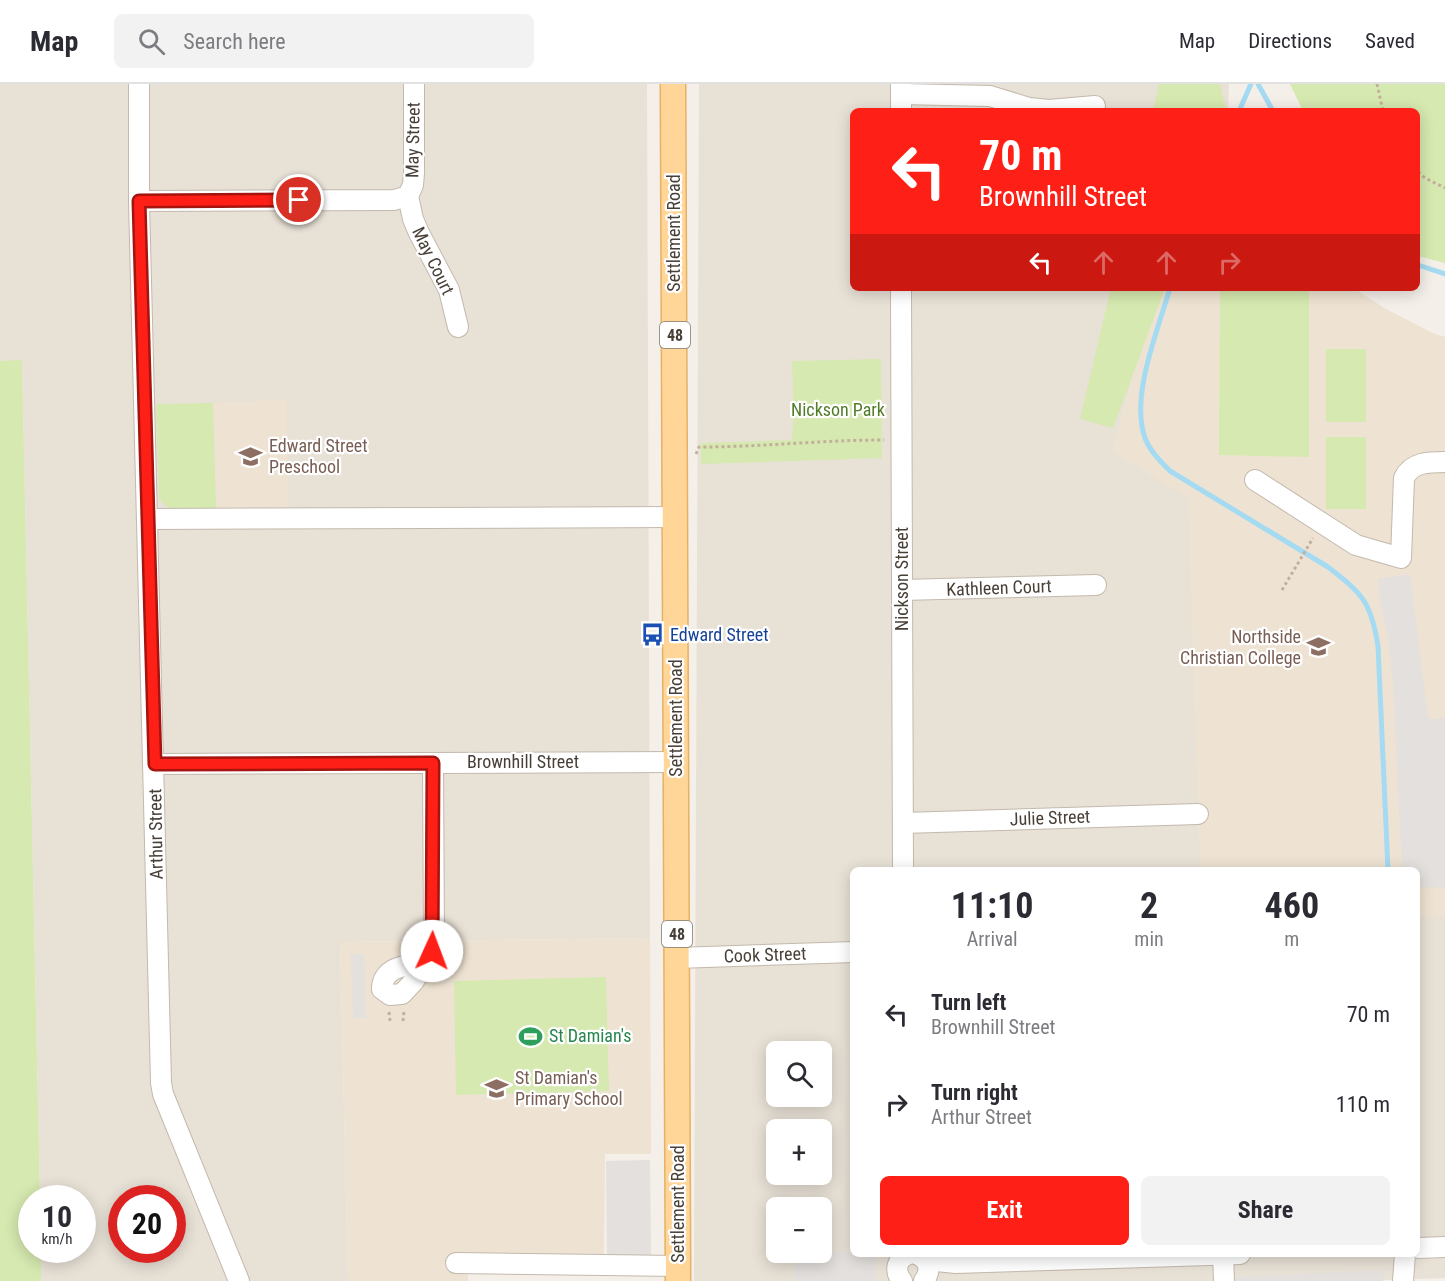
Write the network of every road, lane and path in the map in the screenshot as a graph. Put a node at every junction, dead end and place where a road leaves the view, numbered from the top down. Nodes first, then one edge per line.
1 (139, 84) edge
2 (414, 84) edge
3 (673, 84) edge
4 (1377, 84) edge
5 (901, 96) edge
6 (1095, 106) dead end
7 (1029, 108) edge
8 (1072, 108) edge
9 (1382, 108) edge
10 (1420, 174) edge
11 (1445, 188) edge
12 (408, 195) junction
13 (139, 201) junction
14 (901, 291) edge
15 (458, 327) dead end
16 (884, 440) dead end
17 (695, 457) dead end
18 (1445, 462) edge
19 (1255, 480) dead end
20 (675, 517) junction
21 (148, 519) junction
22 (1309, 544) dead end
23 (1096, 585) dead end
24 (902, 590) junction
25 (1282, 590) dead end
26 (676, 762) junction
27 (433, 763) junction
28 (155, 764) junction
29 (1198, 814) dead end
30 (903, 823) junction
31 (903, 867) edge
32 (850, 952) edge
33 (677, 958) junction
34 (420, 967) dead end
35 (1445, 1247) edge
36 (1420, 1248) edge
37 (1134, 1257) edge
38 (1223, 1257) edge
39 (1405, 1257) edge
40 (456, 1263) dead end
41 (917, 1266) edge
42 (678, 1273) edge
43 (239, 1281) edge
44 (902, 1281) edge
45 (1224, 1281) edge
46 (1403, 1281) edge

1 - 13 street, Arthur Street
2 - 12 street, May Street
3 - 20 main road, Settlement Road / 48
4 - 9 path
5 - 7 street
6 - 8 street
10 - 11 path
12 - 13 street
12 - 15 street, May Court
13 - 21 street, Arthur Street
14 - 24 street, Nickson Street
16 - 17 path
18 - 19 street
20 - 21 street
20 - 26 main road, Settlement Road / 48
21 - 28 street, Arthur Street
22 - 25 path
23 - 24 street, Kathleen Court
24 - 30 street, Nickson Street
26 - 27 street, Brownhill Street
26 - 33 main road, Settlement Road / 48
27 - 28 street, Brownhill Street
27 - 34 street
28 - 43 street, Arthur Street
29 - 30 street, Julie Street
30 - 31 street, Nickson Street
32 - 33 street, Cook Street
33 - 42 main road, Settlement Road / 48
35 - 36 street
37 - 41 street
38 - 45 street
39 - 46 street
40 - 42 street
41 - 44 street

